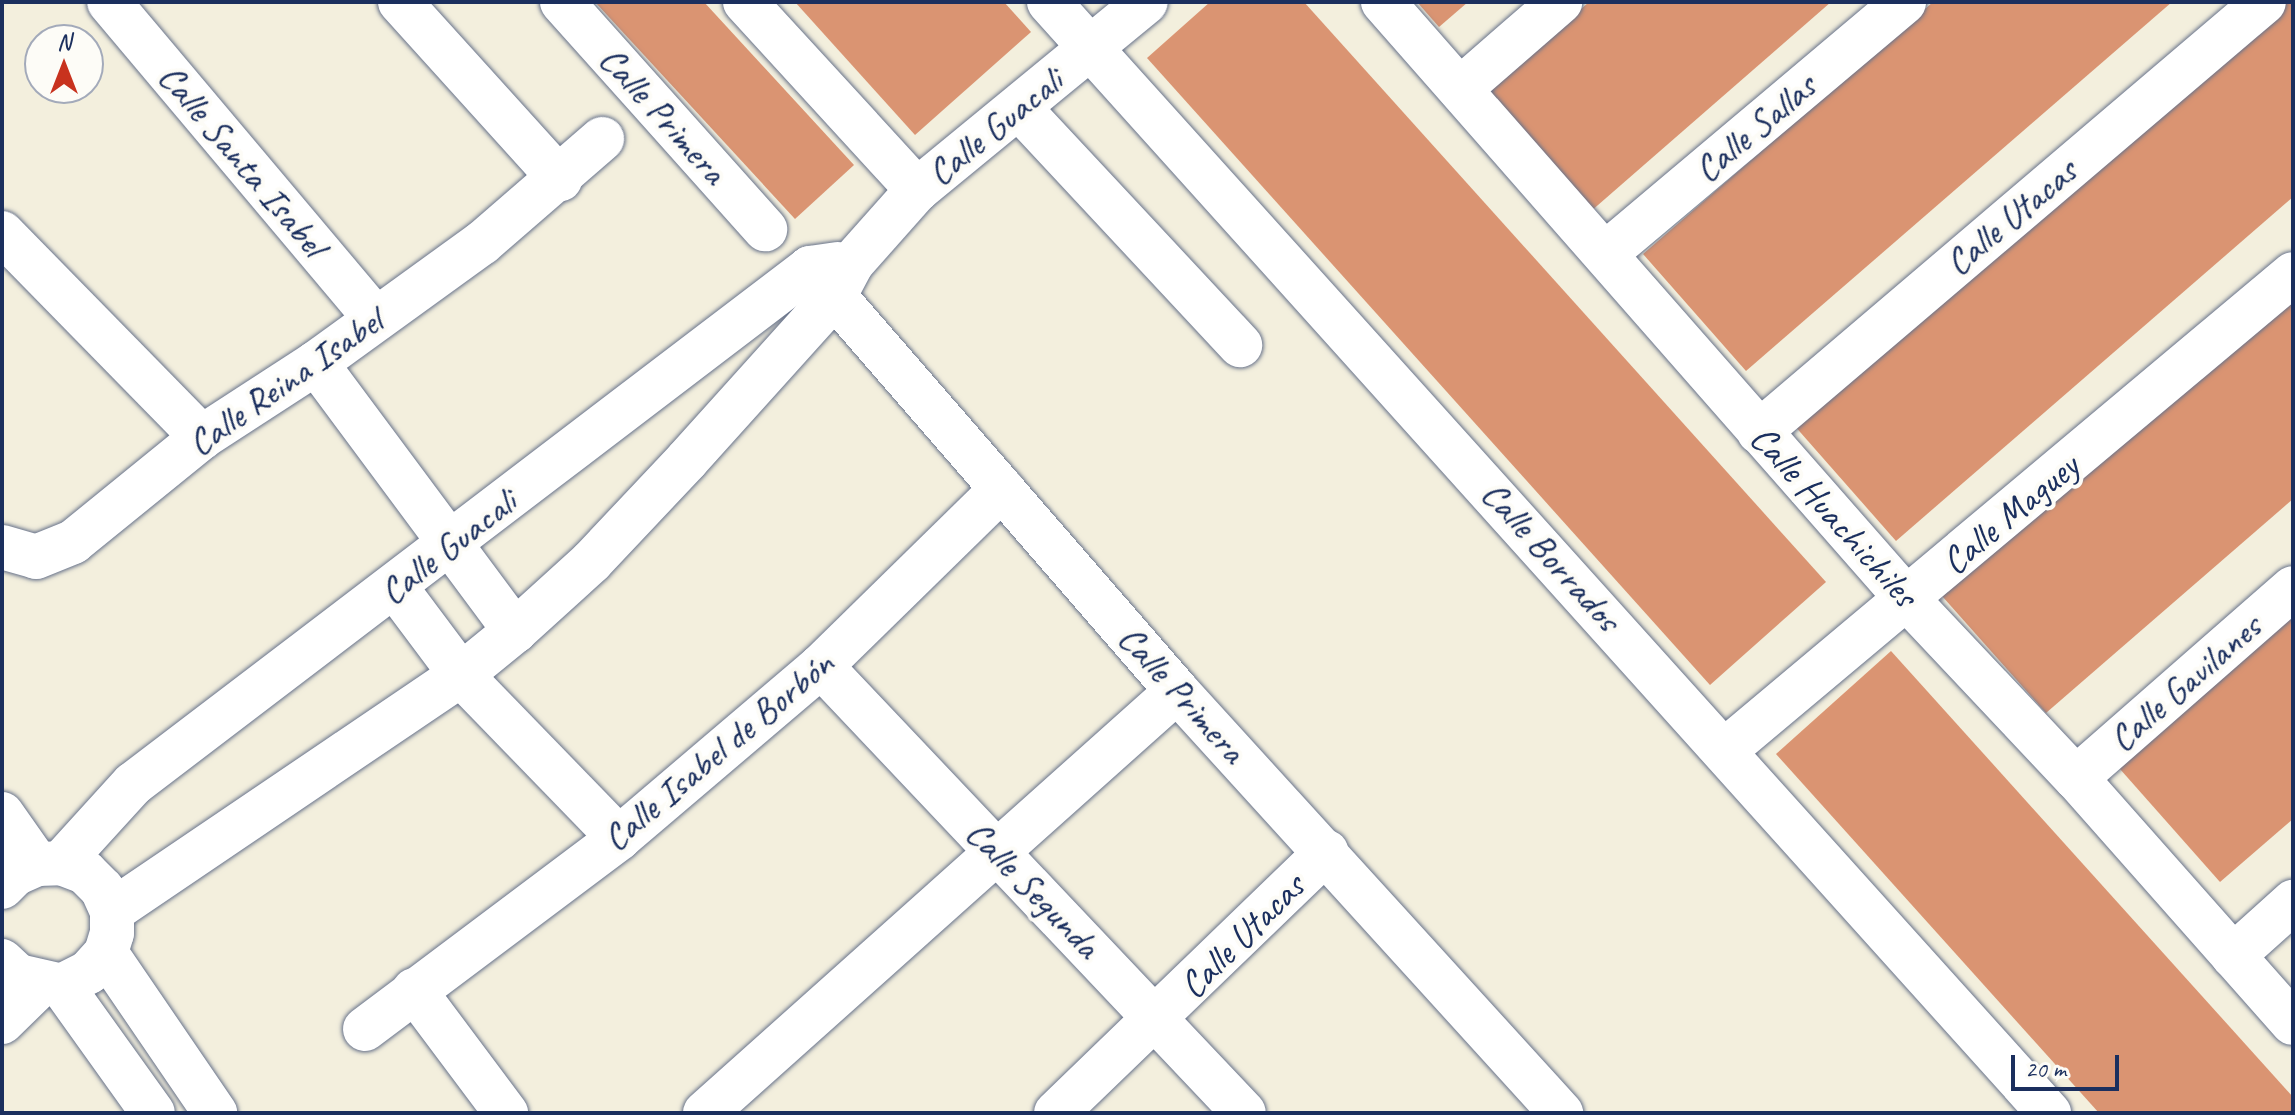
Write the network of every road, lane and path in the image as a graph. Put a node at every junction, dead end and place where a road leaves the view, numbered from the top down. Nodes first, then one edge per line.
1 (109, 2) edge
2 (400, 2) edge
3 (562, 2) edge
4 (745, 2) edge
5 (1049, 2) edge
6 (1146, 2) edge
7 (1383, 2) edge
8 (1560, 2) edge
9 (1904, 2) edge
10 (2264, 2) edge
11 (1090, 47) junction
12 (1460, 89) junction
13 (1020, 109) junction
14 (602, 139) dead end
15 (560, 179) junction
16 (917, 190) junction
17 (765, 229) dead end
18 (2, 233) edge
19 (1605, 254) junction
20 (2293, 274) edge
21 (832, 275) junction
22 (376, 319) junction
23 (722, 339) junction
24 (1240, 345) dead end
25 (316, 363) junction
26 (754, 380) junction
27 (1759, 432) junction
28 (202, 437) junction
29 (1002, 489) junction
30 (452, 543) junction
31 (2, 547) edge
32 (396, 588) junction
33 (2293, 588) edge
34 (1908, 600) junction
35 (515, 631) junction
36 (821, 666) junction
37 (461, 675) junction
38 (1177, 691) junction
39 (1724, 751) junction
40 (2076, 778) junction
41 (2, 814) edge
42 (619, 838) junction
43 (996, 851) junction
44 (1326, 852) junction
45 (33, 871) edge
46 (2293, 902) edge
47 (109, 932) junction
48 (2233, 956) junction
49 (2, 961) edge
50 (52, 985) junction
51 (414, 990) junction
52 (1158, 1020) junction
53 (2, 1022) edge
54 (2293, 1023) edge
55 (365, 1029) dead end
56 (153, 1113) edge
57 (215, 1113) edge
58 (506, 1113) edge
59 (705, 1113) edge
60 (1056, 1113) edge
61 (1244, 1113) edge
62 (1561, 1113) edge
63 (2049, 1113) edge

1 - 22 street, Calle Santa Isabel
2 - 15 street
3 - 17 street, Calle Primera
4 - 16 street
5 - 11 street, Calle Borrados
6 - 11 street, Calle Guacali
7 - 12 street, Calle Huachichiles
8 - 12 street
9 - 19 street, Calle Sallas
10 - 27 street, Calle Utacas
11 - 13 street, Calle Guacali
11 - 39 street, Calle Borrados
12 - 19 street, Calle Huachichiles
13 - 16 street, Calle Guacali
13 - 24 street
14 - 15 street, Calle Reina Isabel
15 - 22 street, Calle Reina Isabel
16 - 21 street, Calle Guacali
18 - 28 street
19 - 27 street, Calle Huachichiles
20 - 34 street, Calle Maguey
21 - 23 street, Calle Guacali
21 - 26 street, Calle Guacali
21 - 29 street, Calle Primera
22 - 25 street, Calle Reina Isabel
23 - 26 street
23 - 30 street, Calle Guacali
25 - 28 street, Calle Reina Isabel
25 - 30 street
26 - 35 street, Calle Guacali
27 - 34 street, Calle Huachichiles
28 - 31 street, Calle Reina Isabel
29 - 36 street, Calle Isabel de Borbón
29 - 38 street, Calle Primera
30 - 32 street, Calle Guacali
30 - 35 street
32 - 37 street
32 - 45 street, Calle Guacali
33 - 40 street, Calle Gavilanes
34 - 39 street, Calle Maguey
34 - 40 street, Calle Huachichiles
35 - 37 street, Calle Guacali
36 - 42 street, Calle Isabel de Borbón
36 - 43 street, Calle Segunda
37 - 42 street
37 - 47 street, Calle Guacali
38 - 43 street
38 - 44 street, Calle Primera
39 - 63 street, Calle Borrados
40 - 48 street, Calle Huachichiles
41 - 45 street
42 - 51 street, Calle Isabel de Borbón
43 - 52 street, Calle Segunda
43 - 59 street
44 - 52 street, Calle Utacas
44 - 62 street, Calle Primera
45 - 47 street
46 - 48 street
47 - 50 street, Calle Guacali
47 - 57 street
48 - 54 street, Calle Huachichiles
49 - 50 street
50 - 53 street
50 - 56 street
51 - 55 street, Calle Isabel de Borbón
51 - 58 street
52 - 60 street, Calle Utacas
52 - 61 street, Calle Segunda

